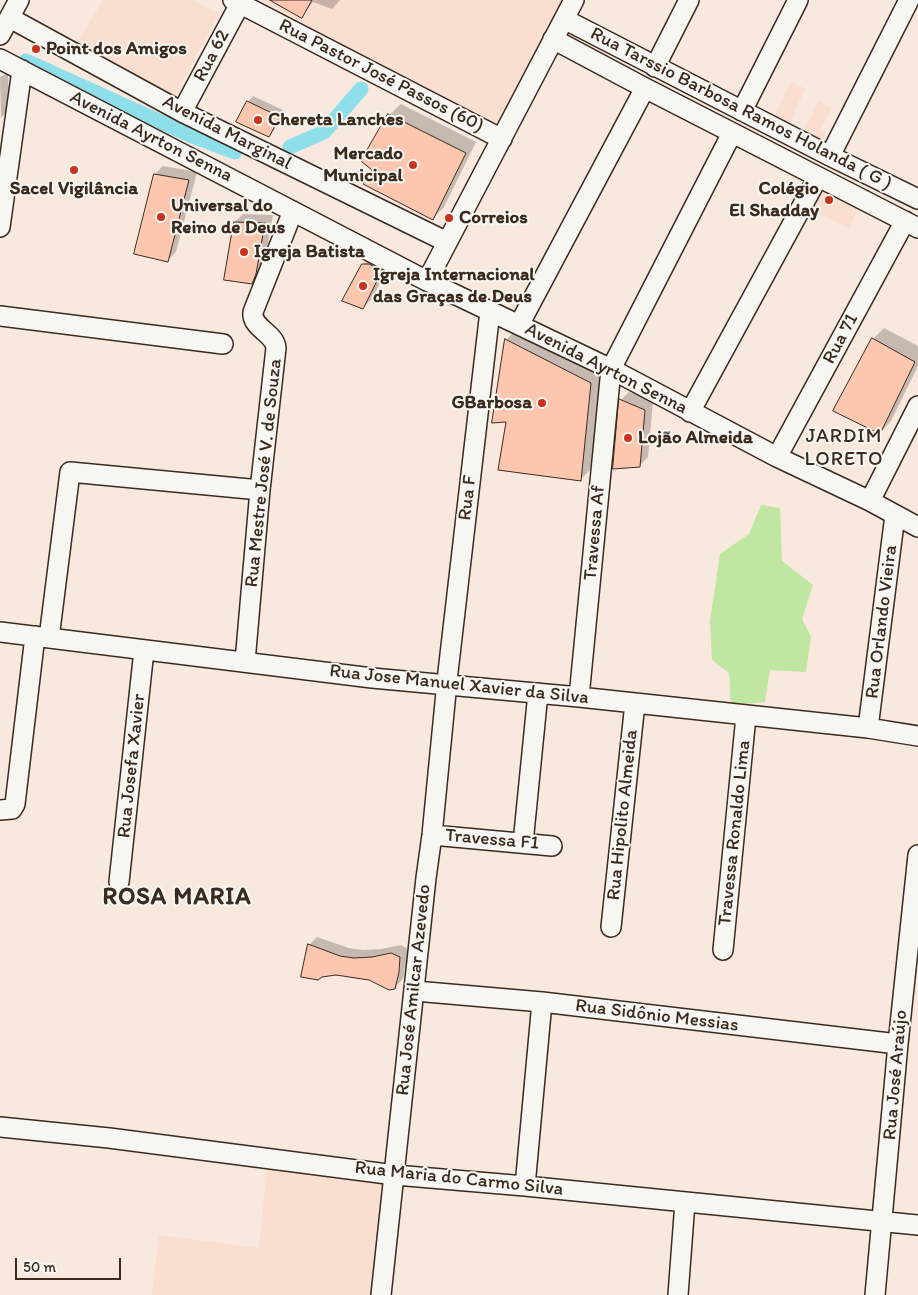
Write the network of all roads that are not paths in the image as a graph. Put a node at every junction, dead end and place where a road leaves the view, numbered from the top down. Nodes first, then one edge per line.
1 (19, 0) edge
2 (574, 0) edge
3 (689, 0) edge
4 (798, 0) edge
5 (909, 0) edge
6 (238, 1) edge
7 (10, 18) junction
8 (564, 19) junction
9 (0, 35) edge
10 (553, 39) junction
11 (0, 59) edge
12 (655, 67) junction
13 (22, 70) junction
14 (645, 88) junction
15 (742, 111) junction
16 (182, 112) junction
17 (732, 133) junction
18 (502, 138) junction
19 (830, 156) junction
20 (870, 176) junction
21 (818, 177) junction
22 (917, 195) edge
23 (860, 198) junction
24 (293, 211) junction
25 (911, 225) edge
26 (0, 226) edge
27 (447, 242) junction
28 (427, 281) junction
29 (490, 311) junction
30 (0, 316) edge
31 (519, 324) junction
32 (223, 344) dead end
33 (611, 370) junction
34 (918, 406) edge
35 (690, 412) junction
36 (777, 457) junction
37 (260, 490) junction
38 (870, 501) junction
39 (895, 515) junction
40 (918, 527) edge
41 (0, 632) edge
42 (42, 637) junction
43 (144, 650) junction
44 (245, 662) junction
45 (446, 686) junction
46 (538, 693) junction
47 (579, 697) junction
48 (635, 704) junction
49 (746, 716) junction
50 (868, 728) junction
51 (918, 736) edge
52 (0, 810) edge
53 (432, 835) junction
54 (523, 843) junction
55 (552, 846) dead end
56 (918, 855) edge
57 (119, 882) dead end
58 (914, 924) edge
59 (611, 927) dead end
60 (723, 950) dead end
61 (415, 991) junction
62 (542, 1002) junction
63 (898, 1044) junction
64 (0, 1127) edge
65 (394, 1174) junction
66 (525, 1186) junction
67 (685, 1202) junction
68 (882, 1221) junction
69 (918, 1225) edge
70 (381, 1295) edge
71 (678, 1295) edge
72 (875, 1295) edge

1 - 7 street
2 - 8 street
3 - 12 street
4 - 15 street
5 - 19 street
6 - 16 street, Rua 62
6 - 18 street, Rua Pastor José Passos (60)
7 - 9 street
7 - 16 street, Avenida Marginal
8 - 10 street
8 - 12 street, Rua Tarssio Barbosa Ramos Holanda ( G )
10 - 14 street, Rua Tarssio Barbosa Ramos Holanda ( G )
10 - 18 street
11 - 13 street, Avenida Ayrton Senna
12 - 15 street, Rua Tarssio Barbosa Ramos Holanda ( G )
13 - 24 street, Avenida Ayrton Senna
13 - 26 street
14 - 17 street, Rua Tarssio Barbosa Ramos Holanda ( G )
14 - 31 street
15 - 19 street, Rua Tarssio Barbosa Ramos Holanda ( G )
16 - 27 street, Avenida Marginal
17 - 21 street, Rua Tarssio Barbosa Ramos Holanda ( G )
17 - 33 street
18 - 27 street
19 - 20 street, Rua Tarssio Barbosa Ramos Holanda ( G )
20 - 22 street, Rua Tarssio Barbosa Ramos Holanda ( G )
20 - 23 street
21 - 23 street, Rua Tarssio Barbosa Ramos Holanda ( G )
21 - 35 street
23 - 25 street, Rua Tarssio Barbosa Ramos Holanda ( G )
24 - 28 street, Avenida Ayrton Senna
24 - 37 street, Rua Mestre José V. de Souza
25 - 36 street, Rua 71
27 - 28 street
28 - 29 street, Avenida Ayrton Senna
29 - 31 street, Avenida Ayrton Senna
29 - 45 street, Rua F
30 - 32 street
31 - 33 street, Avenida Ayrton Senna
33 - 35 street, Avenida Ayrton Senna
33 - 47 street, Travessa Af
34 - 38 street
35 - 36 street, Avenida Ayrton Senna
36 - 38 street, Avenida Ayrton Senna
37 - 42 street
37 - 44 street, Rua Mestre José V. de Souza
38 - 39 street, Avenida Ayrton Senna
39 - 40 street, Avenida Ayrton Senna
39 - 50 street, Rua Orlando Vieira
41 - 42 street, Rua Jose Manuel Xavier da Silva
42 - 43 street, Rua Jose Manuel Xavier da Silva
42 - 52 street
43 - 44 street, Rua Jose Manuel Xavier da Silva
43 - 57 street, Rua Josefa Xavier
44 - 45 street, Rua Jose Manuel Xavier da Silva
45 - 46 street, Rua Jose Manuel Xavier da Silva
45 - 53 street, Rua José Amilcar Azevedo
46 - 47 street, Rua Jose Manuel Xavier da Silva
46 - 54 street
47 - 48 street, Rua Jose Manuel Xavier da Silva
48 - 49 street, Rua Jose Manuel Xavier da Silva
48 - 59 street, Rua Hipolito Almeida
49 - 50 street, Rua Jose Manuel Xavier da Silva
49 - 60 street, Travessa Ronaldo Lima
50 - 51 street, Rua Jose Manuel Xavier da Silva
53 - 54 street, Travessa F1
53 - 61 street, Rua José Amilcar Azevedo
54 - 55 street, Travessa F1
56 - 58 street, Rua José Araújo
58 - 63 street, Rua José Araújo
61 - 62 street, Rua Sidônio Messias
61 - 65 street, Rua José Amilcar Azevedo
62 - 63 street, Rua Sidônio Messias
62 - 66 street
63 - 68 street, Rua José Araújo
64 - 65 street, Rua Maria do Carmo Silva
65 - 66 street, Rua Maria do Carmo Silva
65 - 70 street, Rua José Amilcar Azevedo
66 - 67 street, Rua Maria do Carmo Silva
67 - 68 street, Rua Maria do Carmo Silva
67 - 71 street
68 - 69 street, Rua Maria do Carmo Silva
68 - 72 street, Rua José Araújo

